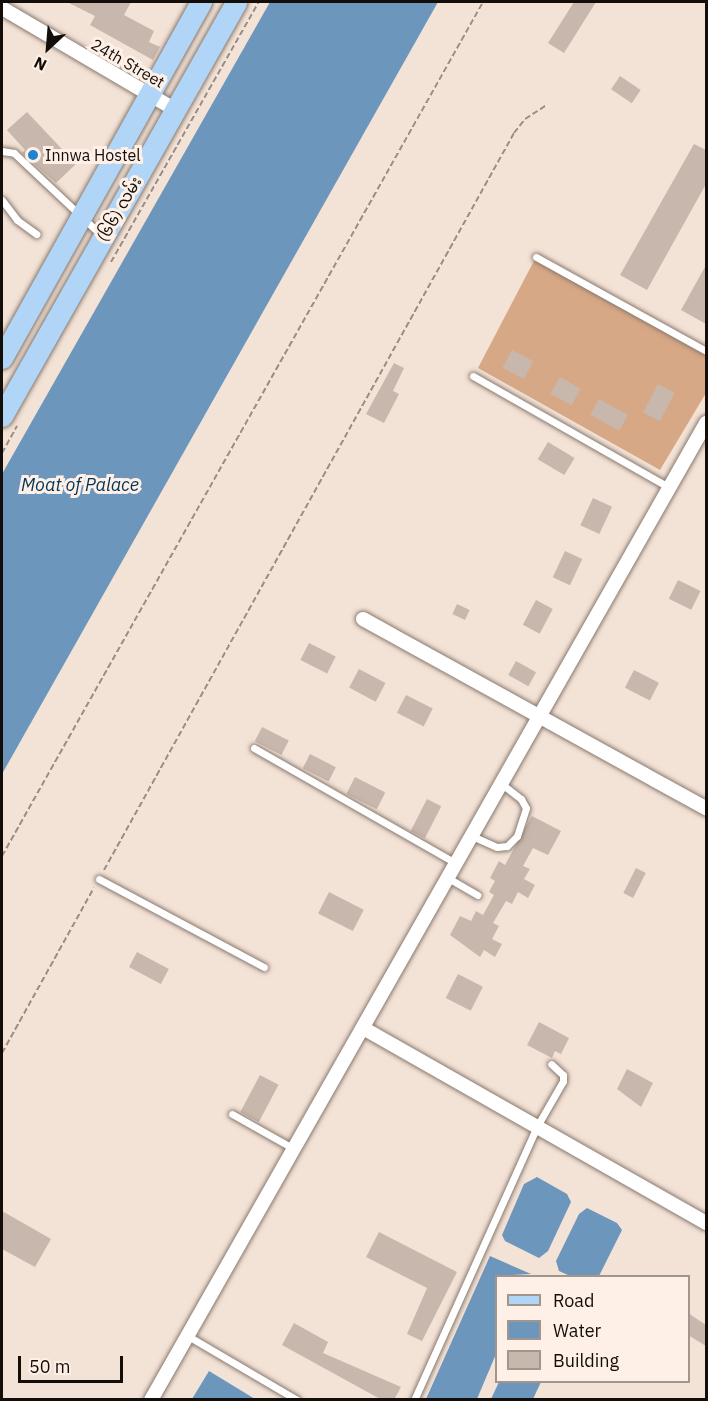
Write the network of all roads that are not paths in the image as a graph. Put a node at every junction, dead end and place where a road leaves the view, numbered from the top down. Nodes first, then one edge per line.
1 (201, 2) edge
2 (236, 2) edge
3 (2, 8) edge
4 (150, 93) junction
5 (176, 110) junction
6 (2, 151) edge
7 (2, 200) edge
8 (80, 218) junction
9 (36, 234) dead end
10 (103, 237) junction
11 (536, 257) dead end
12 (706, 351) edge
13 (2, 358) edge
14 (473, 376) dead end
15 (10, 419) edge
16 (706, 423) edge
17 (670, 488) junction
18 (363, 619) dead end
19 (539, 718) junction
20 (254, 748) dead end
21 (502, 784) junction
22 (706, 808) edge
23 (472, 836) junction
24 (456, 863) junction
25 (448, 878) junction
26 (99, 879) road end
27 (477, 895) dead end
28 (264, 967) dead end
29 (363, 1028) junction
30 (551, 1064) dead end
31 (232, 1114) dead end
32 (536, 1128) junction
33 (294, 1149) junction
34 (706, 1223) edge
35 (188, 1336) junction
36 (151, 1400) edge
37 (297, 1400) edge
38 (414, 1400) edge

1 - 4 main road, (၆၆) လမ်း
2 - 5 main road, (၆၆) လမ်း
3 - 4 street, 24th Street
4 - 5 street, 24th Street
4 - 8 main road, (၆၆) လမ်း
5 - 10 main road, (၆၆) လမ်း
6 - 8 lane
7 - 9 lane
8 - 10 lane
8 - 13 main road, (၆၆) လမ်း
10 - 15 main road, (၆၆) လမ်း
11 - 12 lane
14 - 17 lane
16 - 17 street
17 - 19 street
18 - 19 street
19 - 21 street
19 - 22 street
20 - 24 lane
21 - 23 street
21 - 23 lane
23 - 24 street
24 - 25 street
25 - 27 lane
25 - 29 street
26 - 28 lane
29 - 32 street
29 - 33 street
30 - 32 lane
31 - 33 lane
32 - 34 street
32 - 38 lane
33 - 35 street
35 - 36 street
35 - 37 lane

